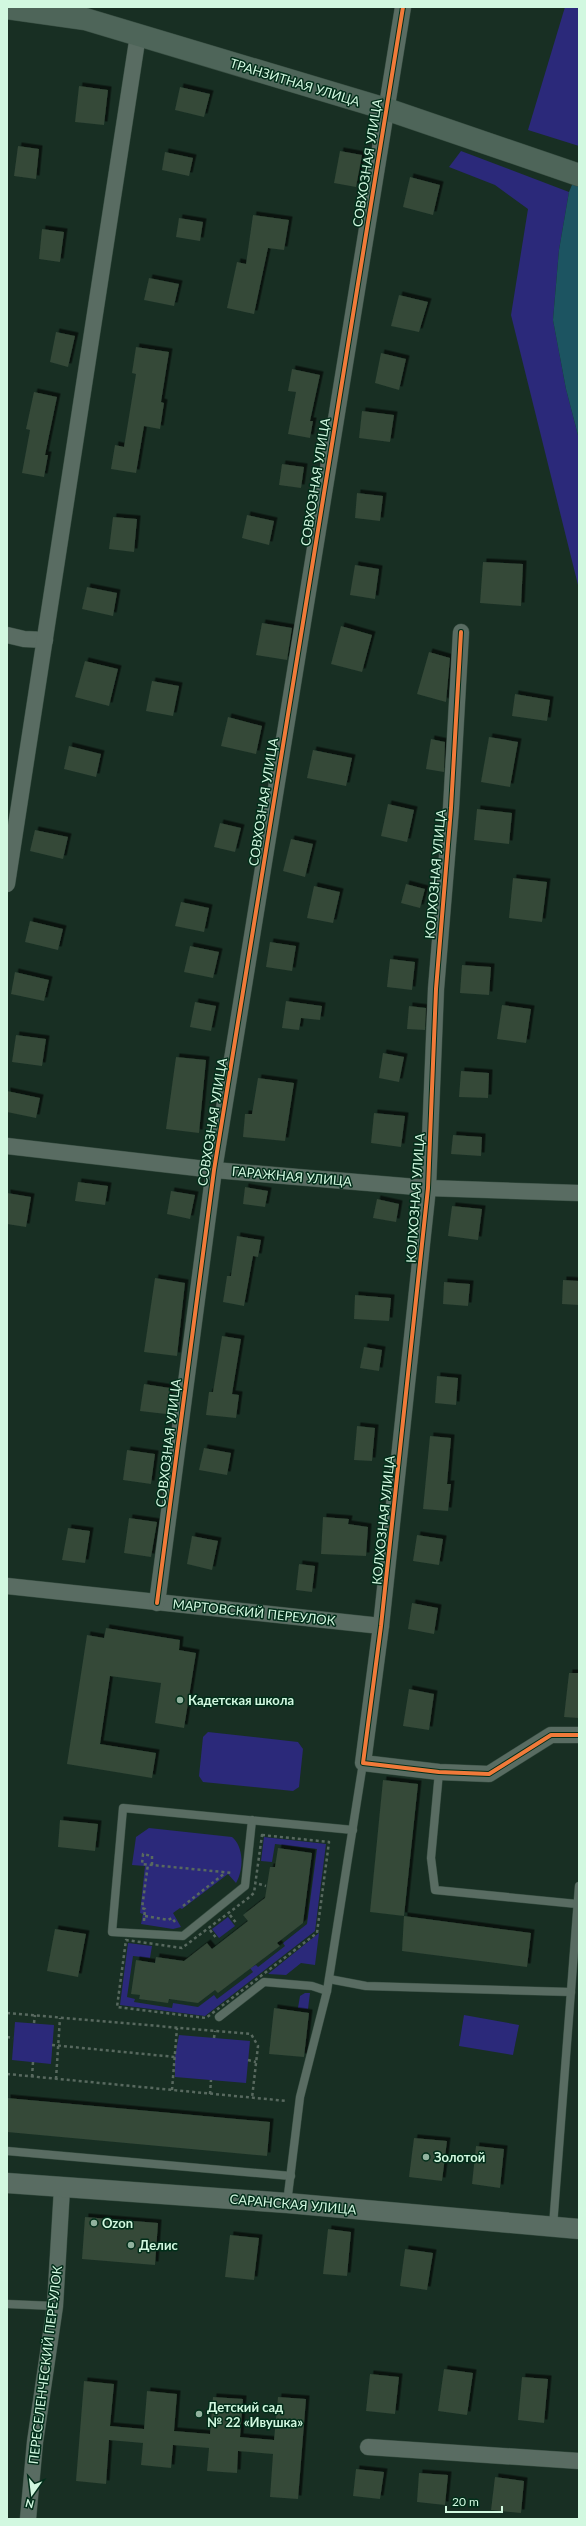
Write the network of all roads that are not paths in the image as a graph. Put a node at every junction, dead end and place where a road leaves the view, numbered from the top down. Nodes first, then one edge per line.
1 (403, 7) edge
2 (7, 8) edge
3 (86, 13) edge
4 (138, 35) junction
5 (386, 109) junction
6 (579, 175) edge
7 (461, 632) dead end
8 (7, 635) edge
9 (45, 640) junction
10 (7, 884) edge
11 (7, 1146) edge
12 (214, 1170) junction
13 (428, 1188) junction
14 (579, 1194) edge
15 (7, 1586) edge
16 (158, 1603) junction
17 (382, 1626) junction
18 (579, 1735) edge
19 (363, 1762) junction
20 (439, 1772) junction
21 (252, 1820) junction
22 (353, 1830) junction
23 (579, 1886) edge
24 (577, 1904) junction
25 (329, 1979) junction
26 (327, 1990) junction
27 (571, 1992) junction
28 (219, 2018) dead end
29 (7, 2151) edge
30 (291, 2176) junction
31 (7, 2182) edge
32 (62, 2188) junction
33 (287, 2203) junction
34 (553, 2227) junction
35 (579, 2229) edge
36 (7, 2304) edge
37 (55, 2306) junction
38 (368, 2447) dead end
39 (579, 2460) edge
40 (28, 2519) edge

1 - 5 street, СОВХОЗНАЯ УЛИЦА
2 - 3 main road, ТРАНЗИТНАЯ УЛИЦА
3 - 4 main road, ТРАНЗИТНАЯ УЛИЦА
4 - 5 main road, ТРАНЗИТНАЯ УЛИЦА
4 - 9 street
5 - 6 main road, ТРАНЗИТНАЯ УЛИЦА
5 - 12 street, СОВХОЗНАЯ УЛИЦА
7 - 13 street, КОЛХОЗНАЯ УЛИЦА
8 - 9 street
9 - 10 street
11 - 12 street, ГАРАЖНАЯ УЛИЦА
12 - 13 street, ГАРАЖНАЯ УЛИЦА
12 - 16 street, СОВХОЗНАЯ УЛИЦА
13 - 14 street, ГАРАЖНАЯ УЛИЦА
13 - 17 street, КОЛХОЗНАЯ УЛИЦА
15 - 16 street, МАРТОВСКИЙ ПЕРЕУЛОК
16 - 17 street, МАРТОВСКИЙ ПЕРЕУЛОК
17 - 19 street, КОЛХОЗНАЯ УЛИЦА
18 - 20 street
19 - 20 street
19 - 22 lane
20 - 24 lane
21 - 21 lane
21 - 22 lane
22 - 25 lane
23 - 24 lane
24 - 27 lane
25 - 26 lane
25 - 27 lane
26 - 28 lane
26 - 30 lane
27 - 34 lane
29 - 30 lane
30 - 33 lane
31 - 32 street, САРАНСКАЯ УЛИЦА
32 - 33 street, САРАНСКАЯ УЛИЦА
32 - 37 street, ПЕРЕСЕЛЕНЧЕСКИЙ ПЕРЕУЛОК
33 - 34 street, САРАНСКАЯ УЛИЦА
34 - 35 street, САРАНСКАЯ УЛИЦА
36 - 37 lane
37 - 40 street, ПЕРЕСЕЛЕНЧЕСКИЙ ПЕРЕУЛОК
38 - 39 street

